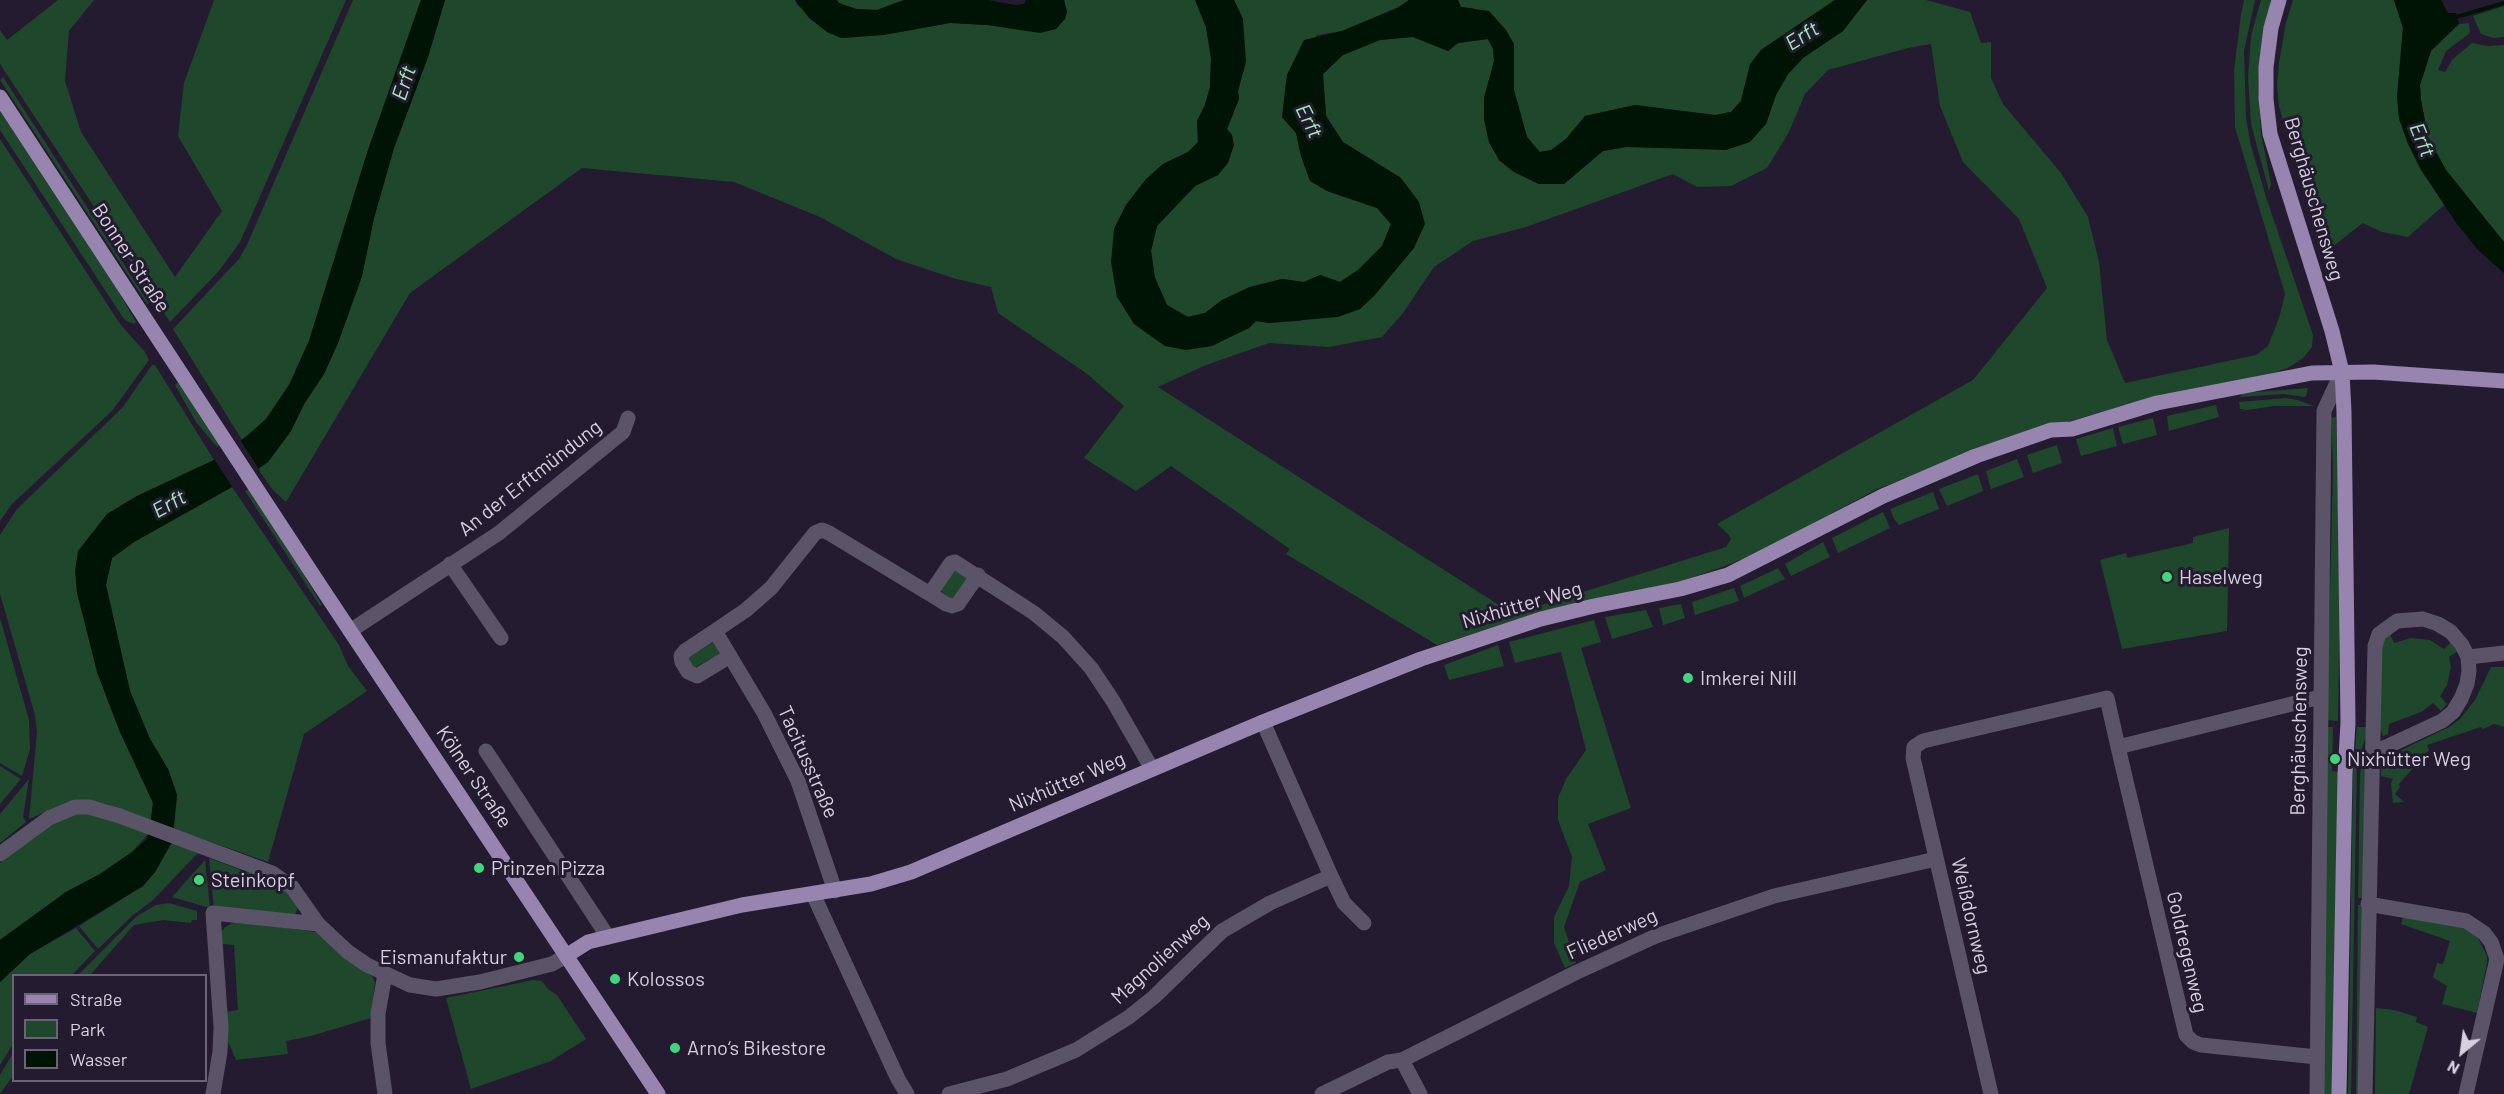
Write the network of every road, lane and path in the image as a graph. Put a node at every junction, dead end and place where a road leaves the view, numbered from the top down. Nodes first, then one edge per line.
1 (2279, 0) edge
2 (0, 97) edge
3 (2342, 372) junction
4 (2504, 381) edge
5 (628, 418) dead end
6 (254, 485) joint
7 (450, 564) junction
8 (978, 575) junction
9 (930, 594) junction
10 (350, 631) junction
11 (715, 631) junction
12 (501, 638) dead end
13 (2504, 653) edge
14 (730, 656) junction
15 (2468, 657) junction
16 (2320, 697) junction
17 (1263, 722) junction
18 (2118, 747) junction
19 (486, 751) dead end
20 (2373, 753) junction
21 (1152, 769) junction
22 (0, 854) edge
23 (1936, 859) junction
24 (1331, 876) junction
25 (835, 891) junction
26 (813, 894) junction
27 (2368, 904) junction
28 (1364, 923) dead end
29 (318, 924) junction
30 (608, 937) junction
31 (566, 956) junction
32 (385, 974) junction
33 (2317, 1057) junction
34 (1402, 1060) junction
35 (213, 1094) edge
36 (385, 1094) edge
37 (658, 1094) edge
38 (907, 1094) edge
39 (949, 1094) edge
40 (1323, 1094) edge
41 (1420, 1094) edge
42 (1989, 1094) edge
43 (2317, 1094) edge
44 (2339, 1094) edge
45 (2365, 1094) edge
46 (2466, 1094) edge

1 - 3 main road, Berghäuschensweg
2 - 6 main road, Bonner Straße
3 - 4 main road, Nixhütter Weg
3 - 16 street, Berghäuschensweg
3 - 17 main road, Nixhütter Weg
3 - 44 main road, Berghäuschensweg
5 - 7 street, An der Erftmündung
6 - 10 main road, Kölner Straße
7 - 10 street, An der Erftmündung
7 - 12 street
8 - 9 street
8 - 9 street
8 - 21 street
9 - 11 street
10 - 31 main road, Kölner Straße
11 - 14 street, Tacitusstraße
11 - 14 street
13 - 15 street
14 - 25 street, Tacitusstraße
15 - 20 street
15 - 20 street
16 - 18 street
16 - 33 street, Berghäuschensweg
17 - 21 main road, Nixhütter Weg
17 - 24 street
18 - 23 street, Weißdornweg
18 - 33 street, Goldregenweg
19 - 30 street
20 - 27 street
21 - 25 main road, Nixhütter Weg
22 - 29 street
23 - 34 street, Fliederweg
23 - 42 street, Weißdornweg
24 - 28 street
24 - 39 street, Magnolienweg
25 - 26 main road, Nixhütter Weg
26 - 30 main road, Nixhütter Weg
26 - 38 street
27 - 45 street
27 - 46 street
29 - 32 street
29 - 35 street
30 - 31 main road, Nixhütter Weg
31 - 32 street
31 - 37 main road, Kölner Straße
32 - 36 street
33 - 43 street, Berghäuschensweg
34 - 40 street, Fliederweg
34 - 41 street

